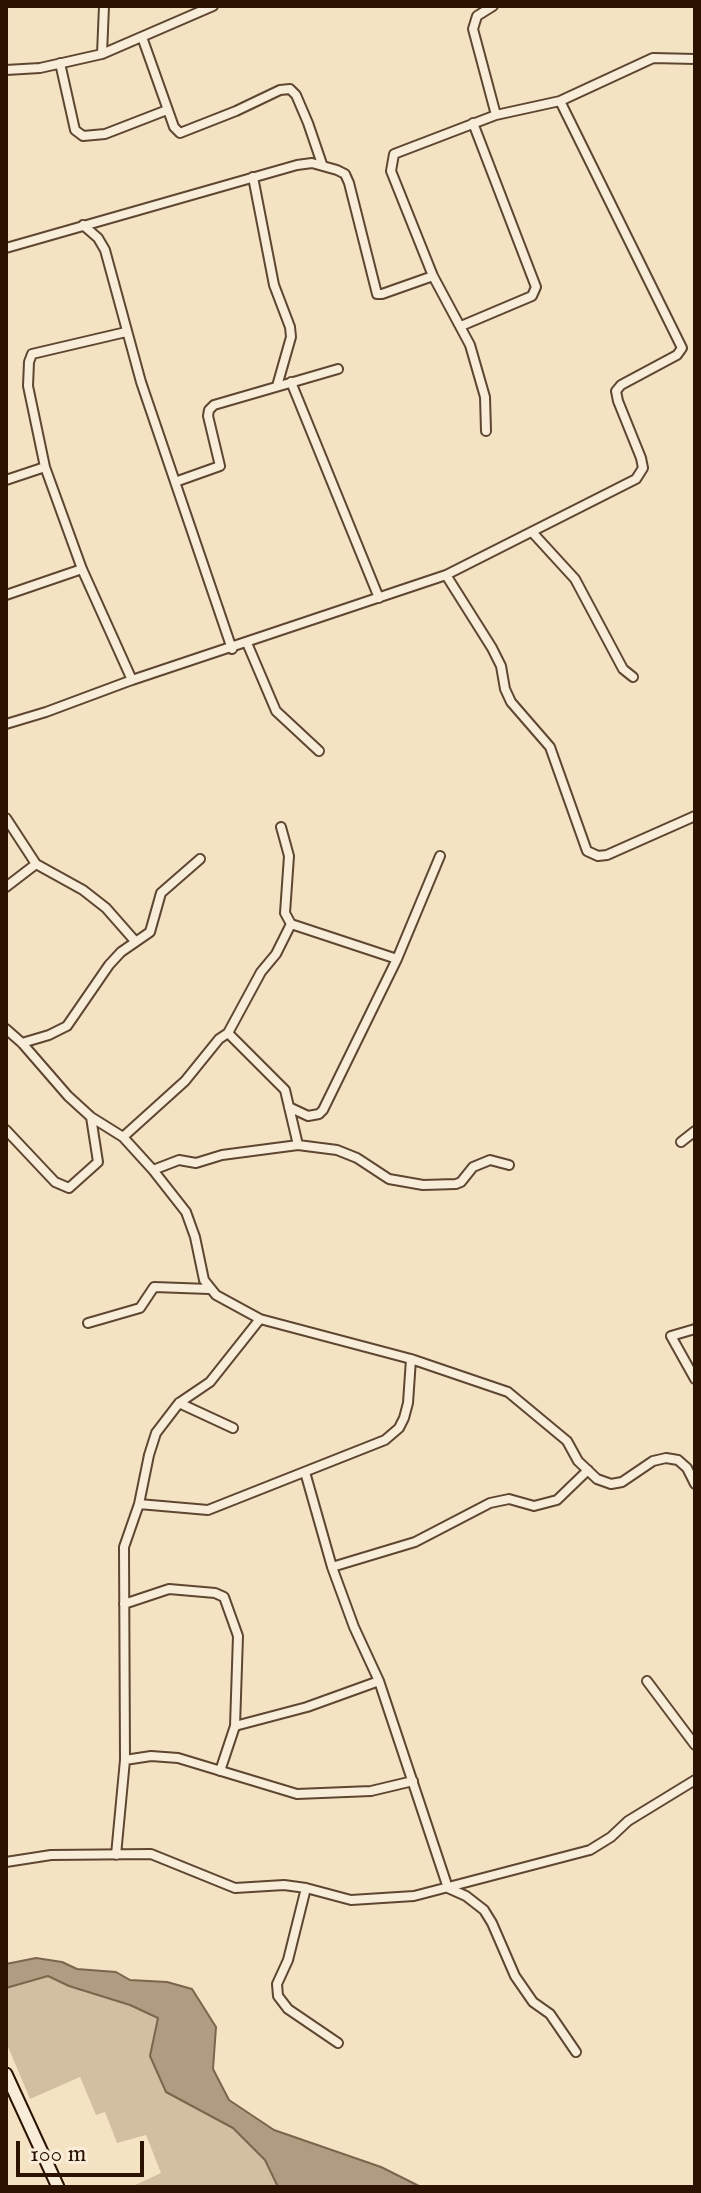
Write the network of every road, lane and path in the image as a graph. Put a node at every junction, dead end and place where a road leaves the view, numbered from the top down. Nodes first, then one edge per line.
1 (104, 6) edge
2 (213, 6) edge
3 (493, 6) edge
4 (142, 37) junction
5 (102, 54) junction
6 (695, 59) edge
7 (60, 63) junction
8 (6, 70) edge
9 (560, 101) junction
10 (167, 110) junction
11 (496, 115) junction
12 (473, 123) junction
13 (322, 164) junction
14 (253, 177) junction
15 (83, 225) junction
16 (6, 248) edge
17 (433, 276) junction
18 (461, 326) junction
19 (126, 332) junction
20 (338, 369) dead end
21 (291, 382) junction
22 (277, 386) junction
23 (486, 431) dead end
24 (45, 467) junction
25 (6, 480) edge
26 (175, 482) junction
27 (532, 532) junction
28 (82, 569) junction
29 (446, 575) junction
30 (6, 595) edge
31 (379, 598) junction
32 (247, 643) junction
33 (232, 649) junction
34 (633, 677) dead end
35 (132, 680) junction
36 (6, 724) edge
37 (319, 751) dead end
38 (695, 816) edge
39 (6, 818) edge
40 (281, 827) dead end
41 (440, 856) dead end
42 (200, 859) dead end
43 (36, 864) junction
44 (6, 887) edge
45 (291, 924) junction
46 (135, 941) junction
47 (397, 959) junction
48 (6, 1029) edge
49 (228, 1033) junction
50 (22, 1043) junction
51 (289, 1107) junction
52 (91, 1117) junction
53 (6, 1130) edge
54 (695, 1131) edge
55 (123, 1137) junction
56 (681, 1142) dead end
57 (298, 1145) junction
58 (509, 1165) dead end
59 (153, 1170) junction
60 (209, 1289) junction
61 (260, 1319) junction
62 (88, 1323) dead end
63 (695, 1329) edge
64 (411, 1359) junction
65 (695, 1379) edge
66 (179, 1403) junction
67 (233, 1428) dead end
68 (588, 1470) junction
69 (305, 1472) junction
70 (695, 1484) edge
71 (139, 1504) junction
72 (332, 1567) junction
73 (124, 1604) junction
74 (379, 1681) junction
75 (647, 1681) dead end
76 (235, 1726) junction
77 (695, 1745) edge
78 (125, 1760) junction
79 (220, 1771) junction
80 (695, 1780) edge
81 (413, 1781) junction
82 (116, 1855) junction
83 (6, 1862) edge
84 (306, 1888) junction
85 (448, 1888) junction
86 (338, 2043) dead end
87 (576, 2052) dead end
88 (6, 2074) edge
89 (58, 2187) edge

1 - 5 street
2 - 4 street
3 - 11 street
4 - 5 street
4 - 10 street
5 - 7 street
6 - 9 street
7 - 8 street
7 - 10 street
9 - 11 street
9 - 27 street
10 - 13 street
11 - 12 street
12 - 17 street
12 - 18 street
13 - 14 street
13 - 17 street
14 - 15 street
14 - 22 street
15 - 16 street
15 - 19 street
17 - 18 street
18 - 23 street
19 - 24 street
19 - 26 street
20 - 21 street
21 - 22 street
21 - 31 street
22 - 26 street
24 - 25 street
24 - 28 street
26 - 33 street
27 - 29 street
27 - 34 street
28 - 30 street
28 - 35 street
29 - 31 street
29 - 38 street
31 - 32 street
32 - 33 street
32 - 37 street
33 - 35 street
35 - 36 street
39 - 43 street
40 - 45 street
41 - 47 street
42 - 46 street
43 - 44 street
43 - 46 street
45 - 47 street
45 - 49 street
46 - 50 street
47 - 51 street
48 - 50 street
49 - 51 street
49 - 55 street
50 - 52 street
51 - 57 street
52 - 53 street
52 - 55 street
54 - 56 street
55 - 59 street
57 - 58 street
57 - 59 street
59 - 60 street
60 - 61 street
60 - 62 street
61 - 64 street
61 - 66 street
63 - 65 street
64 - 68 street
64 - 69 street
66 - 67 street
66 - 71 street
68 - 70 street
68 - 72 street
69 - 71 street
69 - 72 street
71 - 73 street
72 - 74 street
73 - 76 street
73 - 78 street
74 - 76 street
74 - 81 street
75 - 77 street
76 - 79 street
78 - 79 street
78 - 82 street
79 - 81 street
80 - 85 street
81 - 85 street
82 - 83 street
82 - 84 street
84 - 85 street
84 - 86 street
85 - 87 street
88 - 89 main road

